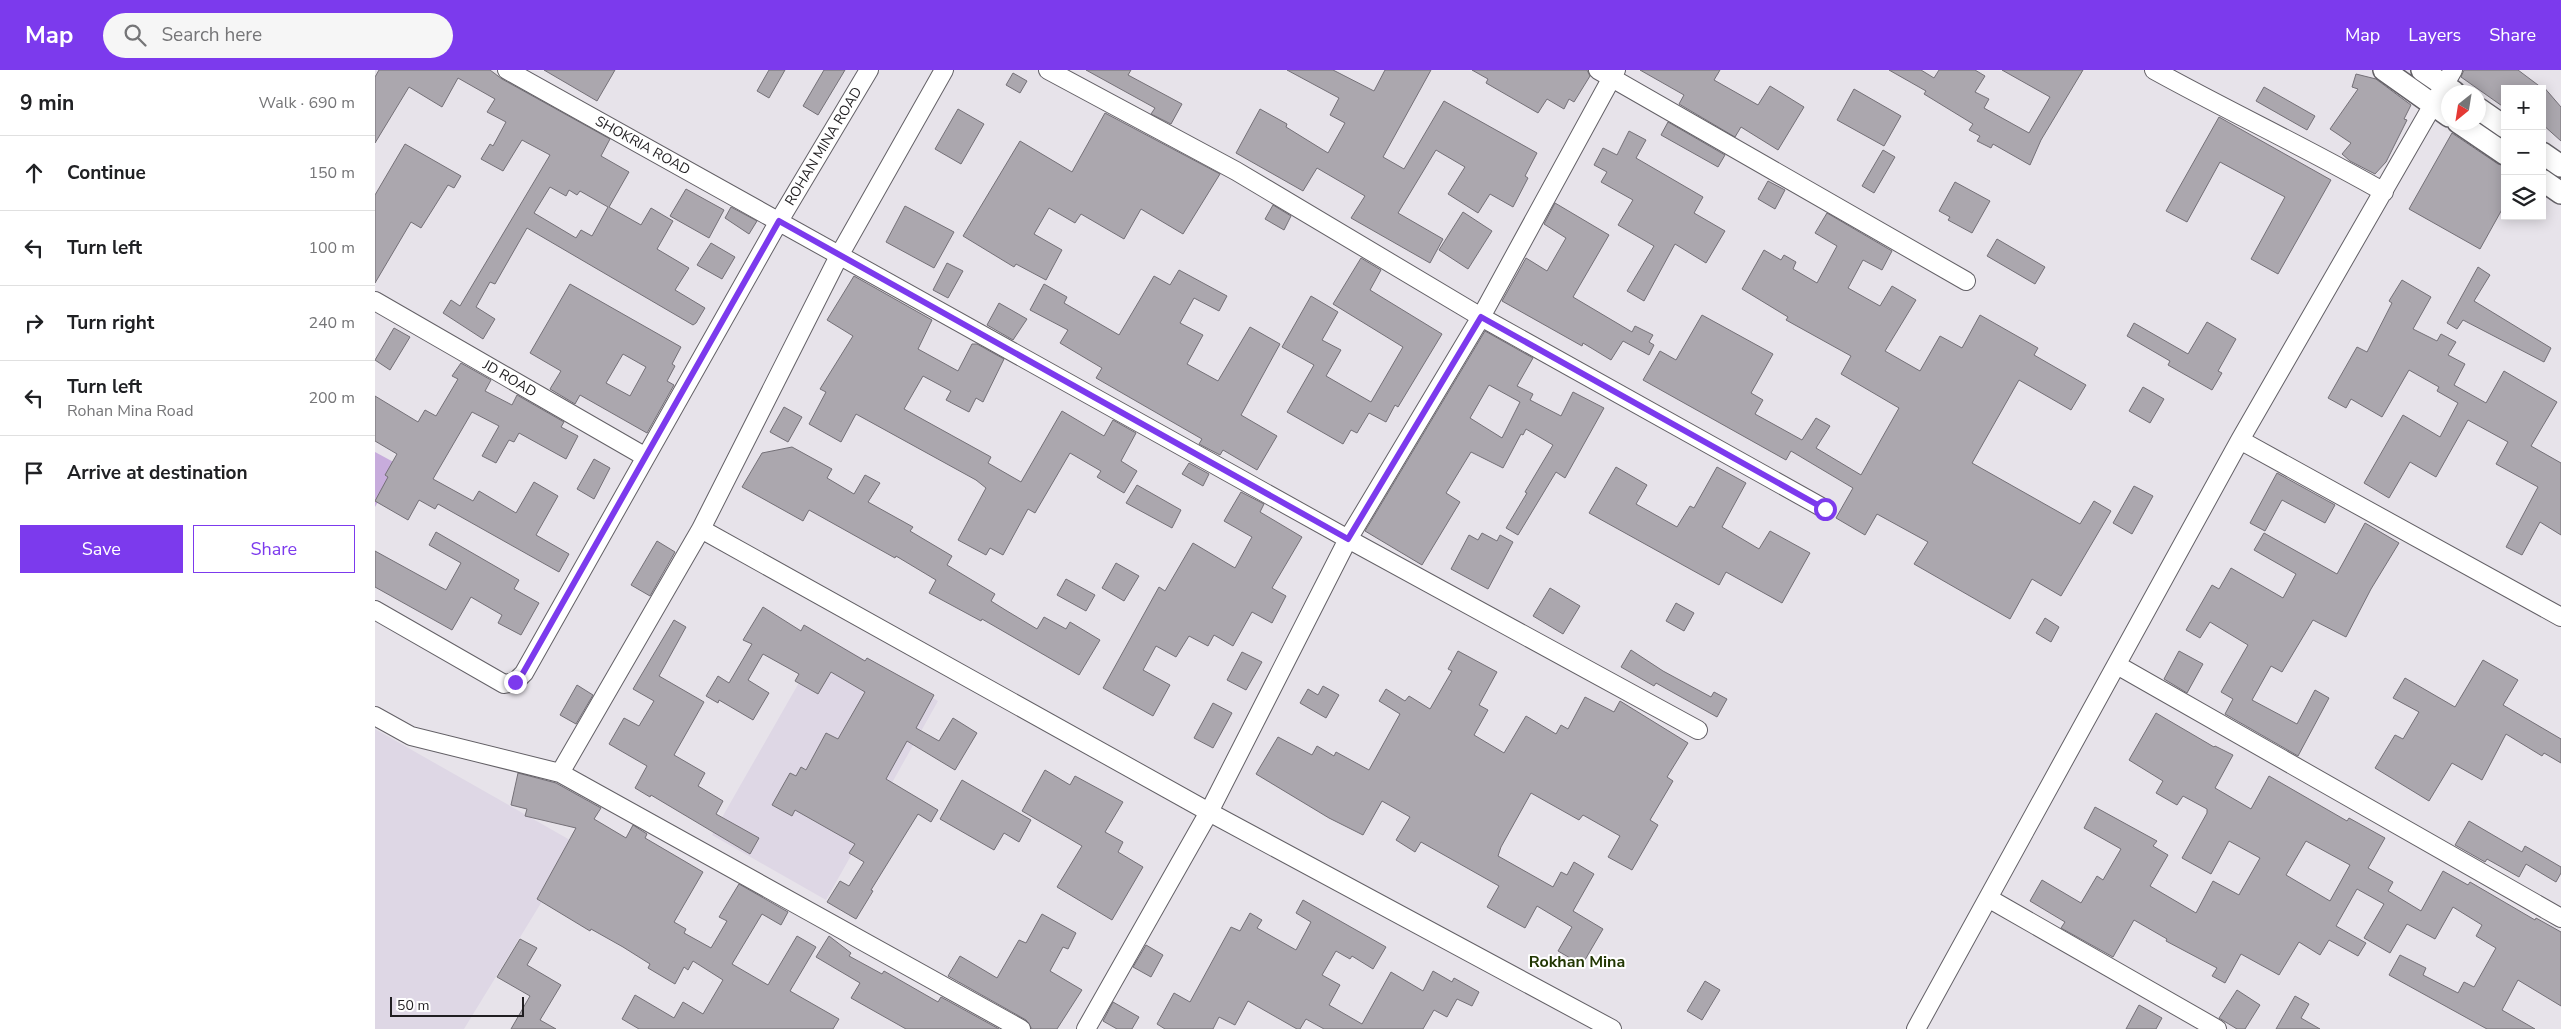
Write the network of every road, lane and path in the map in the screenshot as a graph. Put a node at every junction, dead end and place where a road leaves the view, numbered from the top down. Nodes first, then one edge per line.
1 (507, 70) edge
2 (869, 70) edge
3 (944, 70) edge
4 (1048, 70) edge
5 (2154, 70) edge
6 (2383, 70) edge
7 (2422, 70) edge
8 (1609, 73) edge
9 (2450, 83) edge
10 (2441, 111) edge
11 (2486, 114) edge
12 (2501, 124) edge
13 (2470, 130) edge
14 (2501, 151) edge
15 (2546, 156) edge
16 (2561, 166) edge
17 (2546, 183) edge
18 (2384, 192) junction
19 (2561, 193) edge
20 (779, 221) junction
21 (840, 254) junction
22 (1966, 281) dead end
23 (375, 301) edge
24 (1481, 317) junction
25 (2240, 440) junction
26 (644, 456) junction
27 (1825, 509) dead end
28 (701, 529) junction
29 (1348, 539) junction
30 (375, 610) edge
31 (2561, 616) edge
32 (2117, 665) junction
33 (375, 716) edge
34 (1698, 730) dead end
35 (560, 773) junction
36 (1209, 812) junction
37 (1988, 898) junction
38 (2561, 918) edge
39 (1021, 1029) edge
40 (1086, 1029) edge
41 (1611, 1029) edge
42 (1916, 1029) edge
43 (2217, 1029) edge

1 - 20 street, SHOKRIA ROAD
2 - 20 street, ROHAN MINA ROAD
3 - 21 street
4 - 24 street
5 - 18 street
6 - 10 street
7 - 9 street
8 - 22 street
8 - 24 street
10 - 18 street
11 - 12 street
13 - 14 street
15 - 16 street
17 - 19 street
18 - 25 street
20 - 21 street, SHOKRIA ROAD
20 - 26 street, ROHAN MINA ROAD
21 - 28 street
21 - 29 street, SHOKRIA ROAD
23 - 26 street, JD ROAD
24 - 27 street
24 - 29 street
25 - 31 street
25 - 32 street
26 - 30 street, ROHAN MINA ROAD
28 - 35 street
28 - 36 street
29 - 34 street, SHOKRIA ROAD
29 - 36 street
32 - 37 street
32 - 38 street
33 - 35 street
35 - 39 street
36 - 40 street
36 - 41 street
37 - 42 street
37 - 43 street

